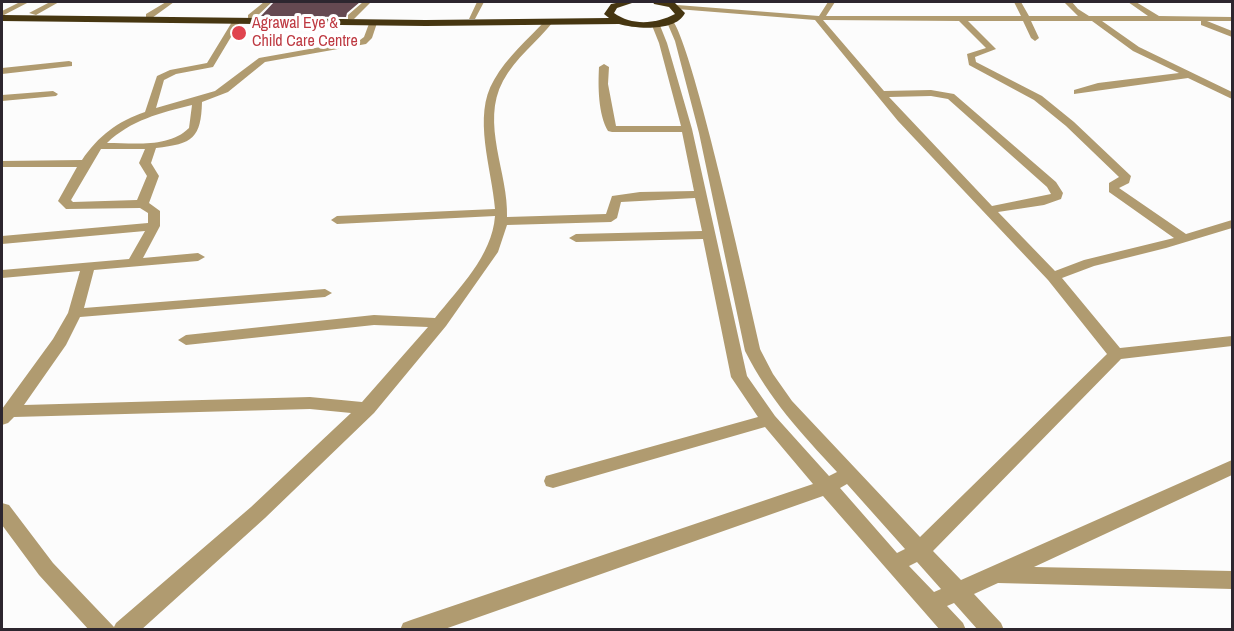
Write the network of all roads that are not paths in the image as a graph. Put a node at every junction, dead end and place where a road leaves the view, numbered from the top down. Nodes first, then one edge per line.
1 (25, 2) edge
2 (55, 2) edge
3 (170, 2) edge
4 (268, 2) edge
5 (367, 2) edge
6 (480, 2) edge
7 (630, 2) edge
8 (657, 2) edge
9 (831, 2) edge
10 (1018, 2) edge
11 (1068, 2) edge
12 (1132, 2) edge
13 (610, 8) junction
14 (33, 13) junction
15 (670, 13) edge
16 (2, 14) edge
17 (149, 16) junction
18 (251, 17) junction
19 (351, 17) junction
20 (472, 17) junction
21 (780, 17) junction
22 (687, 18) dead end
23 (698, 18) dead end
24 (819, 18) junction
25 (962, 19) junction
26 (1025, 19) junction
27 (1091, 19) junction
28 (1158, 19) junction
29 (1194, 19) junction
30 (1233, 20) edge
31 (621, 21) junction
32 (236, 22) junction
33 (549, 22) junction
34 (373, 23) junction
35 (1233, 34) edge
36 (1035, 38) dead end
37 (69, 64) dead end
38 (604, 67) dead end
39 (2, 71) edge
40 (1189, 75) junction
41 (1077, 92) dead end
42 (53, 94) dead end
43 (881, 94) junction
44 (1233, 96) edge
45 (2, 98) edge
46 (197, 102) junction
47 (149, 115) junction
48 (687, 129) junction
49 (152, 144) junction
50 (99, 146) junction
51 (87, 163) junction
52 (2, 164) edge
53 (701, 194) junction
54 (142, 204) junction
55 (988, 210) junction
56 (502, 217) junction
57 (337, 220) dead end
58 (1233, 224) edge
59 (154, 226) junction
60 (710, 235) junction
61 (576, 238) dead end
62 (1183, 238) junction
63 (2, 240) edge
64 (198, 256) dead end
65 (133, 263) junction
66 (88, 267) junction
67 (7, 274) edge
68 (1053, 277) junction
69 (2, 286) edge
70 (325, 293) dead end
71 (75, 313) junction
72 (441, 323) junction
73 (186, 340) dead end
74 (1233, 341) edge
75 (1116, 354) junction
76 (368, 409) junction
77 (6, 415) edge
78 (769, 420) junction
79 (1233, 467) edge
80 (849, 474) junction
81 (553, 481) dead end
82 (826, 487) junction
83 (2, 511) edge
84 (920, 551) junction
85 (894, 564) junction
86 (995, 575) junction
87 (1233, 580) edge
88 (958, 592) junction
89 (930, 604) junction
90 (104, 630) edge
91 (124, 630) edge
92 (411, 630) edge
93 (955, 630) edge
94 (993, 630) edge

1 - 16 street
2 - 14 street
3 - 17 street
4 - 18 street
5 - 19 street
6 - 20 street
7 - 13 highway
8 - 15 highway
9 - 24 street
10 - 26 street
11 - 27 street
12 - 28 street
13 - 20 highway
13 - 31 highway
14 - 16 highway
14 - 17 highway
15 - 21 street
15 - 22 street
15 - 31 highway
15 - 48 street
15 - 80 street
16 - 32 highway
17 - 18 highway
18 - 19 highway
19 - 20 highway
21 - 23 street
21 - 24 street
24 - 25 street
24 - 43 street
25 - 26 street
25 - 62 street
26 - 27 street
26 - 36 street
27 - 28 street
27 - 40 street
28 - 29 street
29 - 30 street
29 - 35 street
31 - 33 highway
32 - 34 highway
32 - 47 street
33 - 34 highway
33 - 56 street
34 - 46 street
37 - 39 street
38 - 48 street
40 - 41 street
40 - 44 street
42 - 45 street
43 - 55 street
43 - 55 street
46 - 47 street
46 - 49 street
47 - 50 street
48 - 53 street
49 - 50 street
49 - 54 street
50 - 51 street
51 - 52 street
51 - 54 street
53 - 56 street
53 - 60 street
54 - 59 street
55 - 68 street
56 - 57 street
56 - 72 street
58 - 62 street
59 - 63 street
59 - 65 street
60 - 61 street
60 - 78 street
62 - 68 street
64 - 65 street
65 - 66 street
66 - 67 street
66 - 71 street
67 - 69 street
68 - 75 street
70 - 71 street
71 - 77 street
72 - 73 street
72 - 76 street
74 - 75 street
75 - 84 street
76 - 77 street
76 - 91 street
78 - 81 street
78 - 82 street
79 - 86 street
80 - 82 street
80 - 84 street
82 - 85 street
82 - 92 street
83 - 90 street
84 - 85 street
84 - 88 street
85 - 89 street
86 - 87 street
86 - 88 street
88 - 89 street
88 - 94 street
89 - 93 street

